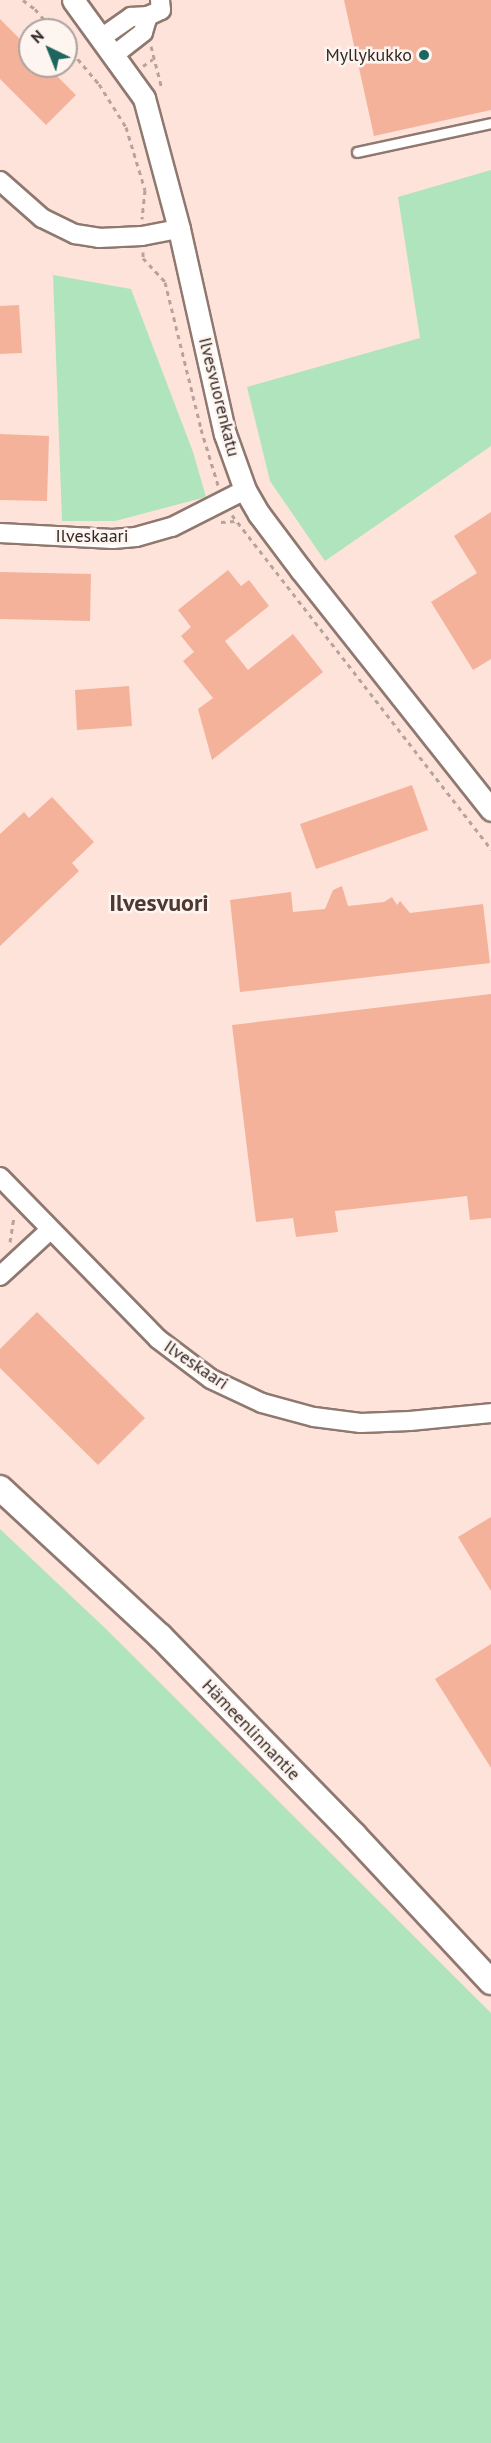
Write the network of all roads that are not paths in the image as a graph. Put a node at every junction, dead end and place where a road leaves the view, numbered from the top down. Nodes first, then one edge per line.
1 (73, 0) edge
2 (160, 0) edge
3 (108, 46) junction
4 (491, 123) edge
5 (357, 152) dead end
6 (0, 181) edge
7 (179, 229) junction
8 (245, 490) junction
9 (0, 533) edge
10 (491, 810) edge
11 (0, 1178) edge
12 (50, 1230) junction
13 (0, 1276) edge
14 (491, 1413) edge
15 (0, 1488) edge
16 (491, 1982) edge

1 - 3 street, Ilvesvuorenkatu
2 - 3 street
3 - 7 street, Ilvesvuorenkatu
4 - 5 lane
6 - 7 street
7 - 8 street, Ilvesvuorenkatu
8 - 9 street, Ilveskaari
8 - 10 street, Ilvesvuorenkatu
11 - 12 street, Ilveskaari
12 - 13 street
12 - 14 street, Ilveskaari
15 - 16 main road, Hämeenlinnantie

